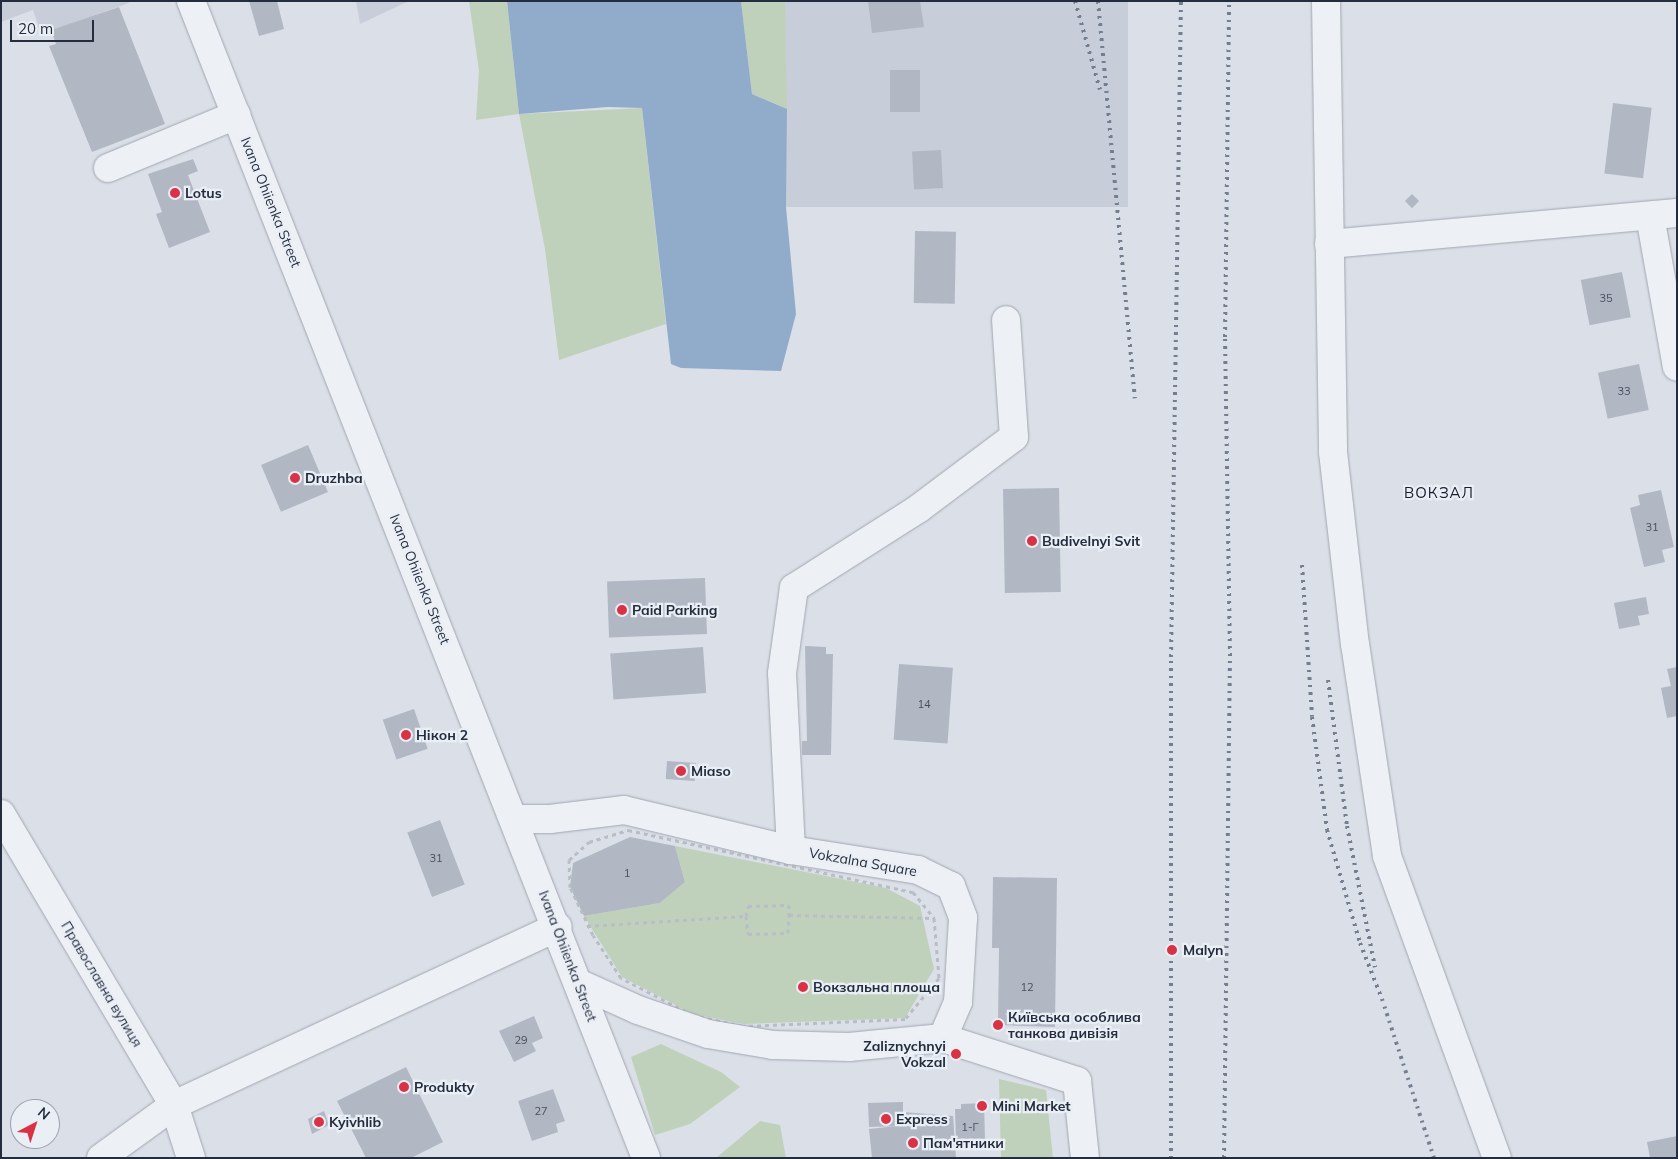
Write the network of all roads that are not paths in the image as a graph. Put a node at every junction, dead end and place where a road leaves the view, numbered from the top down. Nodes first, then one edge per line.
1 (192, 1) edge
2 (1326, 1) edge
3 (236, 114) junction
4 (108, 168) dead end
5 (1677, 213) edge
6 (1650, 216) junction
7 (1329, 244) junction
8 (1006, 320) dead end
9 (1677, 367) edge
10 (1, 814) edge
11 (514, 819) junction
12 (791, 850) junction
13 (558, 927) junction
14 (578, 983) junction
15 (943, 1038) junction
16 (174, 1105) junction
17 (101, 1158) edge
18 (191, 1158) edge
19 (646, 1158) edge
20 (1085, 1158) edge
21 (1497, 1158) edge

1 - 3 street, Ivana Ohiienka Street
2 - 7 street
3 - 4 street
3 - 11 street, Ivana Ohiienka Street
5 - 6 street
6 - 7 street
6 - 9 street
7 - 21 street
8 - 12 street
10 - 16 street, Православна вулиця
11 - 12 street, Vokzalna Square
11 - 13 street, Ivana Ohiienka Street
12 - 15 street, Vokzalna Square
13 - 14 street, Ivana Ohiienka Street
13 - 16 street
14 - 15 street
14 - 19 street, Ivana Ohiienka Street
15 - 20 street
16 - 17 street
16 - 18 street, Православна вулиця

